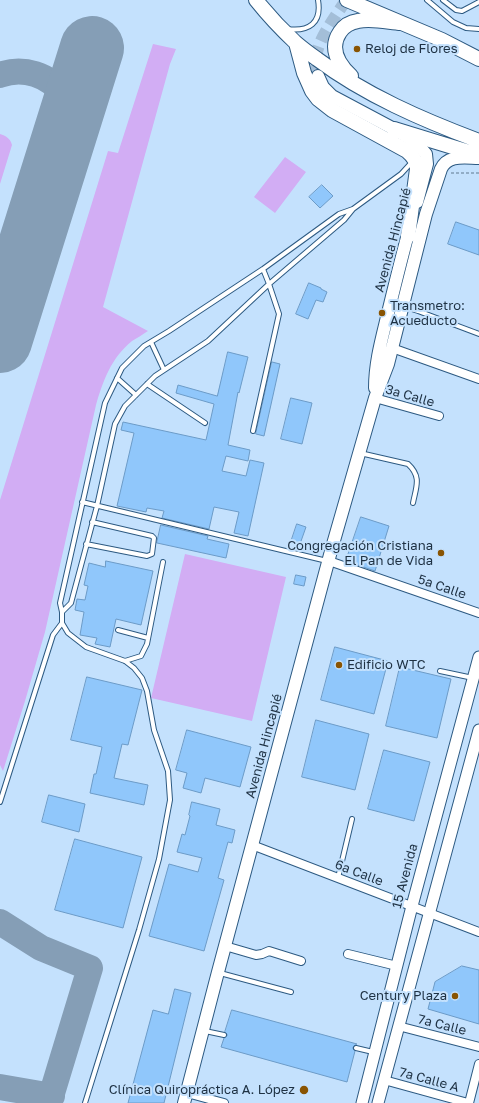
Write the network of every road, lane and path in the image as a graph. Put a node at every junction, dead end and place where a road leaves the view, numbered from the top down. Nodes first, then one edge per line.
1 (256, 0) edge
2 (318, 0) edge
3 (368, 0) edge
4 (427, 0) edge
5 (443, 0) edge
6 (349, 1) edge
7 (479, 2) edge
8 (402, 23) junction
9 (281, 28) junction
10 (479, 29) edge
11 (442, 40) junction
12 (296, 43) junction
13 (479, 54) edge
14 (479, 59) edge
15 (318, 76) tunnel mouth
16 (379, 97) junction
17 (394, 129) junction
18 (479, 142) edge
19 (479, 155) edge
20 (479, 158) edge
21 (415, 159) junction
22 (440, 172) junction
23 (479, 173) edge
24 (353, 209) junction
25 (408, 236) junction
26 (263, 269) junction
27 (269, 284) junction
28 (403, 306) junction
29 (479, 334) edge
30 (151, 342) junction
31 (392, 348) junction
32 (164, 370) junction
33 (117, 378) junction
34 (479, 378) edge
35 (147, 384) junction
36 (136, 395) junction
37 (376, 398) junction
38 (439, 416) dead end
39 (205, 423) dead end
40 (253, 431) dead end
41 (360, 453) junction
42 (82, 502) junction
43 (413, 503) dead end
44 (97, 506) junction
45 (92, 522) junction
46 (86, 544) junction
47 (328, 561) junction
48 (163, 562) dead end
49 (62, 612) junction
50 (479, 613) edge
51 (62, 623) junction
52 (118, 630) dead end
53 (148, 638) junction
54 (479, 657) edge
55 (125, 661) junction
56 (440, 671) dead end
57 (473, 678) junction
58 (479, 730) edge
59 (0, 802) edge
60 (352, 819) dead end
61 (252, 845) junction
62 (338, 878) junction
63 (412, 906) junction
64 (429, 913) junction
65 (479, 932) edge
66 (225, 946) junction
67 (348, 954) dead end
68 (301, 961) dead end
69 (397, 966) junction
70 (218, 972) junction
71 (291, 992) dead end
72 (398, 1026) junction
73 (203, 1030) junction
74 (224, 1036) dead end
75 (479, 1047) edge
76 (356, 1048) dead end
77 (375, 1053) junction
78 (479, 1064) edge
79 (384, 1080) junction
80 (185, 1098) edge
81 (85, 1103) edge
82 (224, 1103) edge
83 (362, 1103) edge
84 (378, 1103) edge
85 (469, 1103) edge

1 - 9 highway
2 - 9 lane
3 - 6 main road
4 - 10 lane
5 - 7 lane
6 - 8 highway
8 - 11 highway
8 - 16 highway
9 - 12 highway
11 - 13 street
11 - 14 highway
12 - 16 highway
12 - 21 highway
15 - 17 main road, Avenida Hincapié
16 - 18 highway
17 - 19 highway
17 - 25 main road, Avenida Hincapié
20 - 22 main road, Avenida Hincapié
21 - 24 lane
21 - 25 highway
22 - 23 path
22 - 28 main road, Avenida Hincapié
24 - 26 lane
24 - 27 lane
25 - 37 main road, Avenida Hincapié
26 - 27 lane
26 - 30 lane
27 - 32 lane
27 - 40 lane
28 - 29 lane
28 - 31 main road, Avenida Hincapié
30 - 32 lane
30 - 33 lane
31 - 34 street
31 - 37 main road, Avenida Hincapié
32 - 35 lane
33 - 36 lane
33 - 42 lane
35 - 36 lane
35 - 39 lane
36 - 44 lane
37 - 38 street, 3a Calle
37 - 41 main road, Avenida Hincapié
41 - 43 lane
41 - 47 main road, Avenida Hincapié
42 - 44 lane
42 - 49 lane
44 - 45 lane
44 - 47 lane
45 - 46 lane
45 - 46 lane
46 - 49 lane
47 - 50 street, 5a Calle
47 - 61 main road, Avenida Hincapié
48 - 53 lane
49 - 51 lane
51 - 55 lane
51 - 59 lane
52 - 53 lane
53 - 55 lane
54 - 57 street, 15 Avenida
55 - 81 lane
56 - 57 lane
57 - 63 street, 15 Avenida
58 - 64 street
60 - 62 lane
61 - 62 street, 6a Calle
61 - 66 main road, Avenida Hincapié
62 - 63 street, 6a Calle
63 - 64 street, 6a Calle
63 - 69 street, 15 Avenida
64 - 65 street, 6a Calle
64 - 72 street
66 - 68 street
66 - 70 main road, Avenida Hincapié
67 - 69 street
69 - 77 street, 15 Avenida
70 - 71 lane
70 - 73 main road, Avenida Hincapié
72 - 75 street, 7a Calle
72 - 79 street
73 - 74 lane
73 - 80 main road, Avenida Hincapié
76 - 77 lane
77 - 83 street, 15 Avenida
78 - 85 street
79 - 84 street
79 - 85 street, 7a Calle A
80 - 82 street

